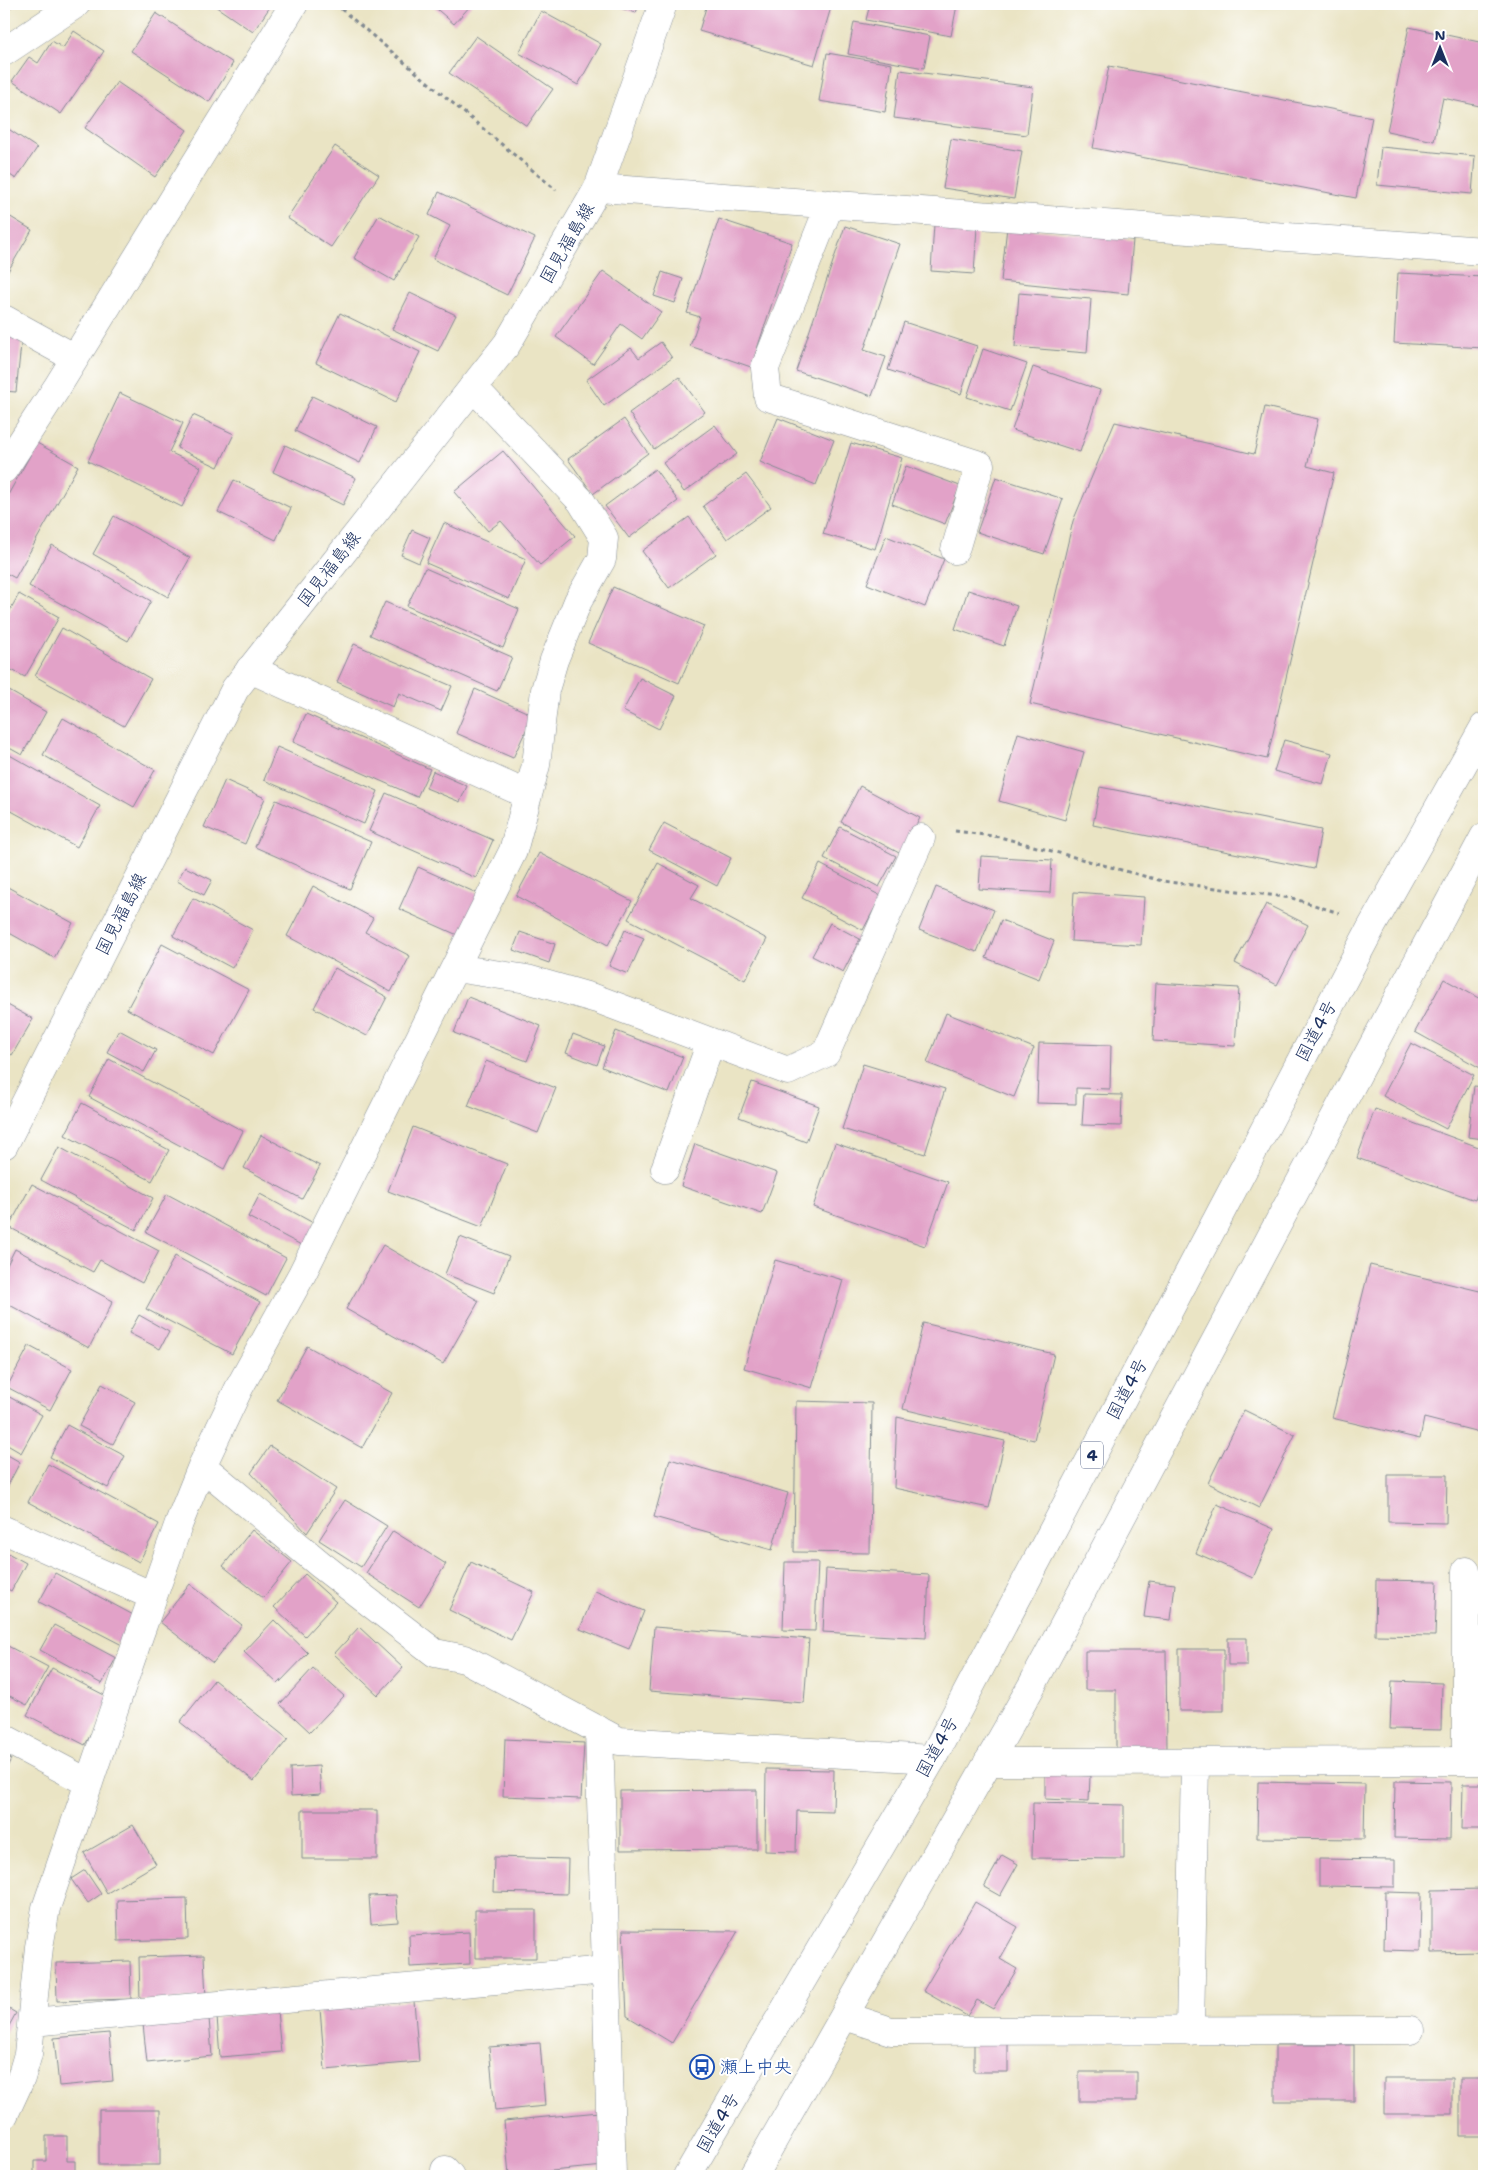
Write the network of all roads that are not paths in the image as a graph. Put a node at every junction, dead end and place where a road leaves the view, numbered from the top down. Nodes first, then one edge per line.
1 (76, 4) edge
2 (294, 4) edge
3 (663, 4) edge
4 (4, 52) edge
5 (598, 188) junction
6 (830, 204) junction
7 (1484, 251) edge
8 (4, 319) edge
9 (75, 358) junction
10 (473, 387) junction
11 (5, 464) edge
12 (955, 550) dead end
13 (250, 669) junction
14 (1484, 727) edge
15 (528, 795) junction
16 (1484, 837) edge
17 (921, 838) road end
18 (455, 968) junction
19 (711, 1042) junction
20 (4, 1145) edge
21 (665, 1169) dead end
22 (202, 1466) junction
23 (4, 1530) edge
24 (1466, 1571) dead end
25 (153, 1596) junction
26 (599, 1730) junction
27 (4, 1738) edge
28 (932, 1759) junction
29 (1475, 1761) edge
30 (988, 1762) junction
31 (1195, 1762) junction
32 (89, 1783) junction
33 (606, 1970) junction
34 (845, 2016) junction
35 (32, 2022) junction
36 (1410, 2030) dead end
37 (1190, 2031) junction
38 (4, 2115) edge
39 (612, 2176) edge
40 (687, 2176) edge
41 (753, 2176) edge

1 - 4 main road
2 - 9 main road
3 - 5 main road, 国見福島線
5 - 6 main road
5 - 10 main road, 国見福島線
6 - 7 main road
6 - 12 main road
8 - 9 main road
9 - 11 main road
10 - 13 main road, 国見福島線
10 - 15 main road
13 - 15 main road
13 - 20 main road, 国見福島線
14 - 28 main road, 国道4号 / 4
15 - 18 main road
16 - 30 main road
17 - 19 main road
18 - 19 main road
18 - 22 main road
19 - 21 main road
22 - 25 main road
22 - 26 main road
23 - 25 main road
24 - 29 main road
25 - 32 main road
26 - 28 main road
26 - 33 main road
27 - 32 main road
28 - 40 main road, 国道4号 / 4
29 - 31 main road
30 - 31 main road
30 - 34 main road
31 - 37 main road
32 - 35 main road
33 - 35 main road
33 - 39 main road
34 - 37 main road
34 - 41 main road
35 - 38 main road
36 - 37 main road

